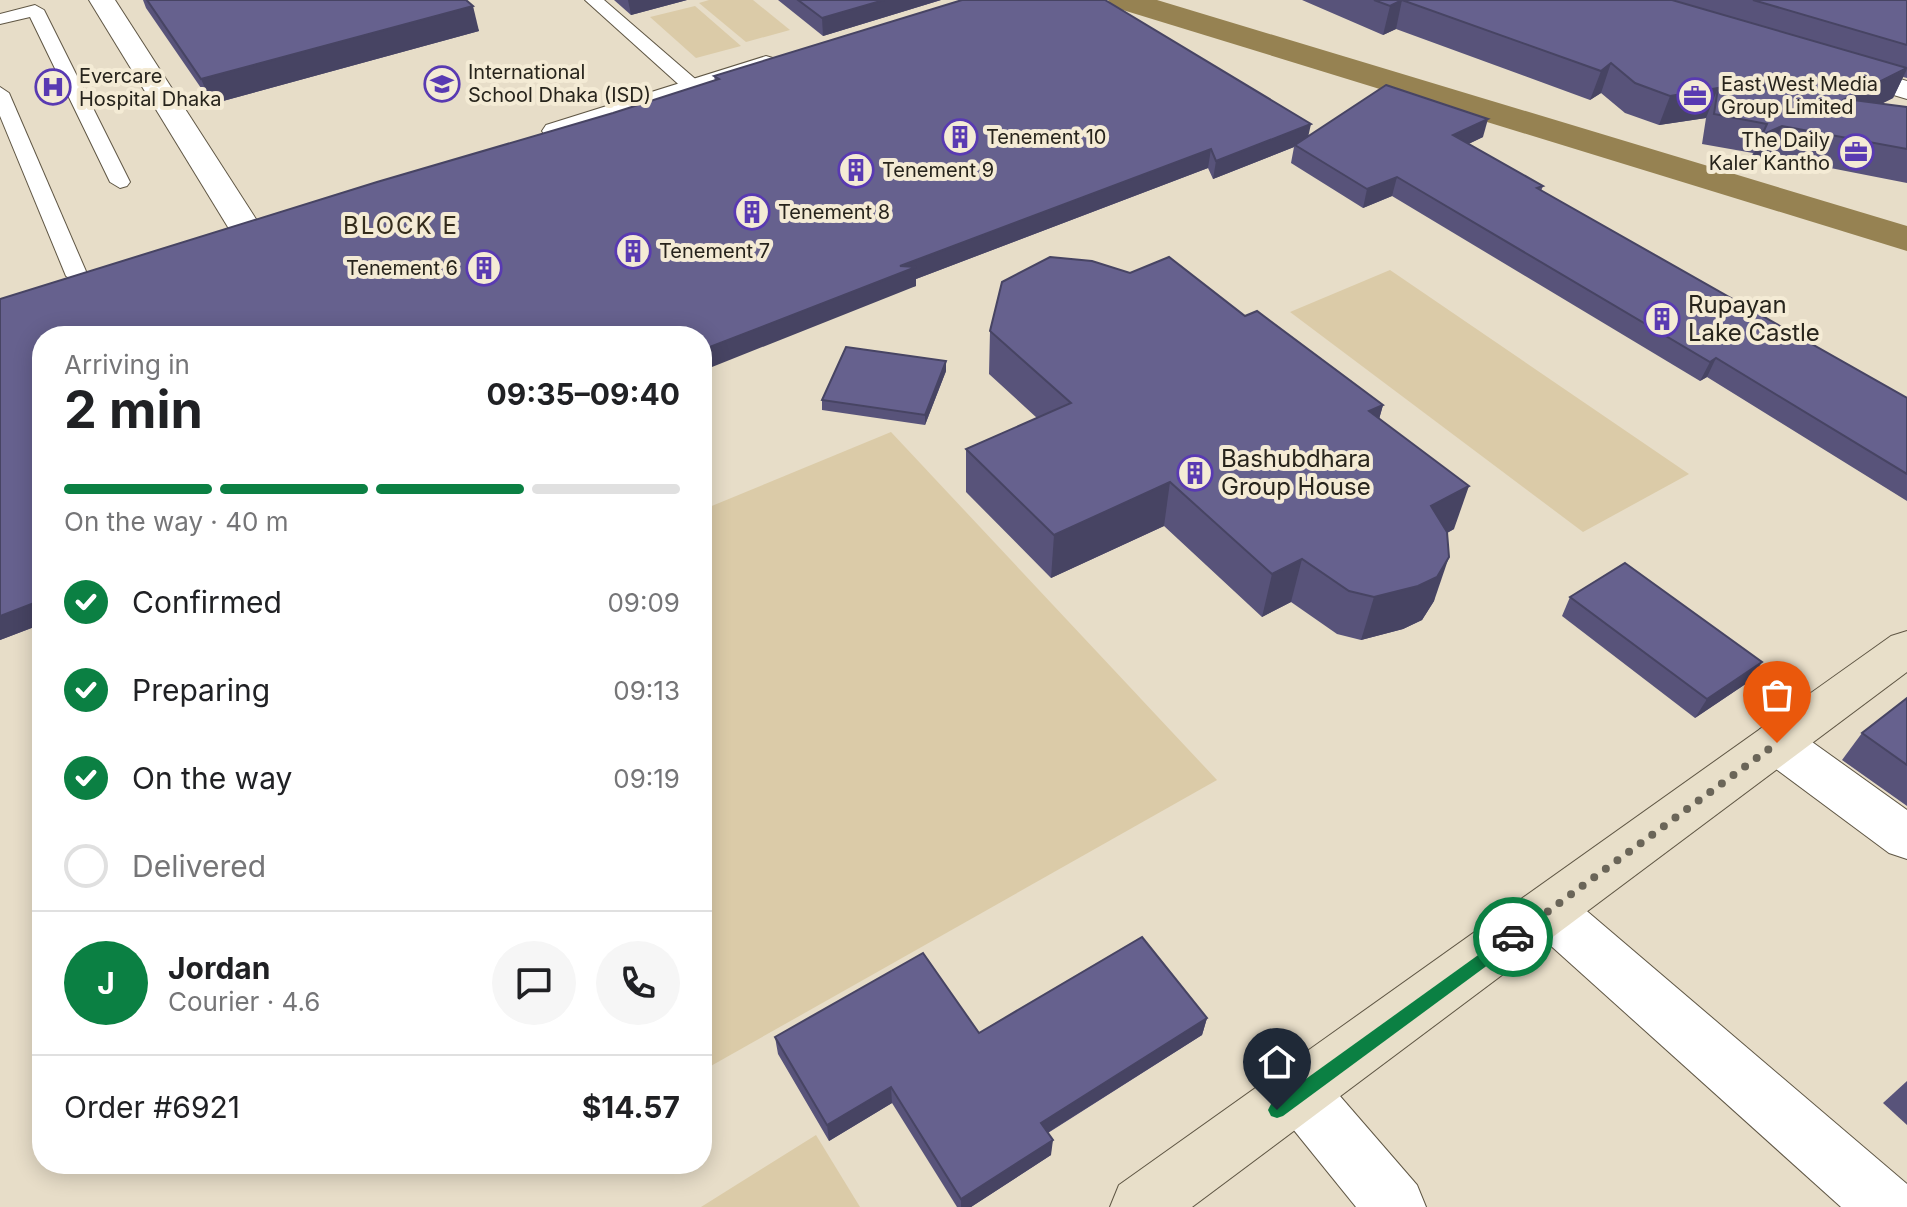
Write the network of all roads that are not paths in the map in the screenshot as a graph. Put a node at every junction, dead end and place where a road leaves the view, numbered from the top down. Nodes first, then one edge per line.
1 (102, 0) edge
2 (594, 0) edge
3 (33, 5) edge
4 (0, 19) edge
5 (798, 55) edge
6 (1819, 64) edge
7 (693, 87) junction
8 (1907, 90) edge
9 (0, 93) edge
10 (529, 140) edge
11 (120, 182) dead end
12 (276, 221) edge
13 (246, 230) junction
14 (216, 239) edge
15 (108, 268) edge
16 (64, 280) joint
17 (1907, 648) edge
18 (1777, 743) junction
19 (1907, 838) edge
20 (1549, 911) junction
21 (1300, 1093) junction
22 (1141, 1207) edge
23 (1395, 1207) edge
24 (1887, 1207) edge

1 - 13 street
2 - 7 lane
3 - 4 lane
3 - 11 lane
5 - 7 street
6 - 8 street
7 - 10 street
9 - 16 lane
12 - 13 street
13 - 14 street
15 - 16 street
17 - 18 street
18 - 19 street
18 - 20 street
20 - 21 street
20 - 24 street
21 - 22 street
21 - 23 street

